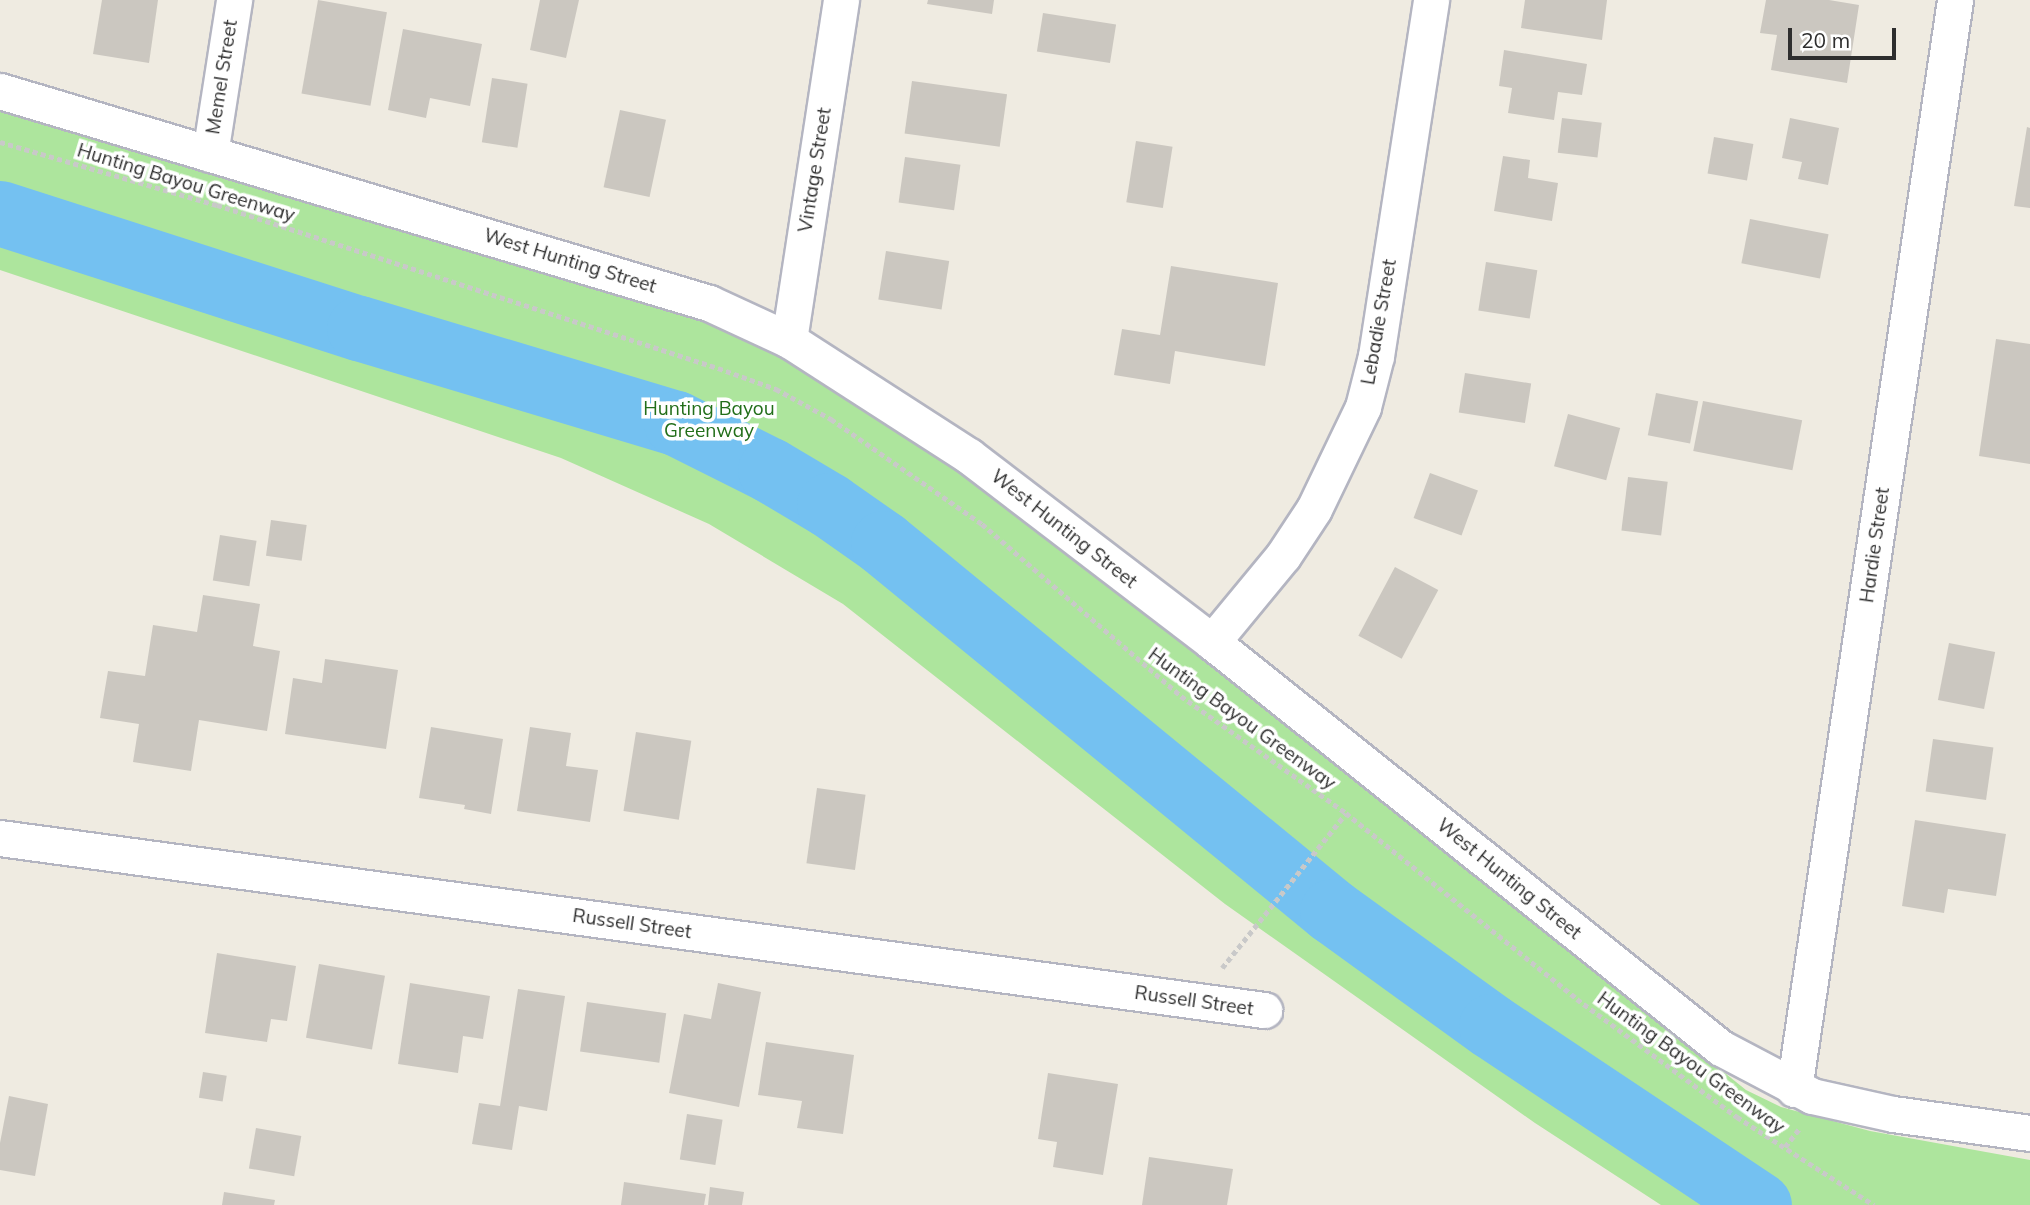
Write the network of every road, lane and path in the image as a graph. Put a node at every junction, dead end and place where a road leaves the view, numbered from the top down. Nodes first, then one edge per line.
1 (234, 0) edge
2 (841, 0) edge
3 (1431, 0) edge
4 (1955, 0) edge
5 (0, 91) edge
6 (0, 142) edge
7 (210, 154) junction
8 (789, 340) junction
9 (1212, 642) junction
10 (1346, 813) junction
11 (0, 838) edge
12 (1195, 1001) junction
13 (1264, 1010) dead end
14 (1794, 1089) junction
15 (2030, 1133) edge
16 (1874, 1205) edge

1 - 7 street, Memel Street
2 - 8 street, Vintage Street
3 - 9 street, Lebadie Street
4 - 14 street, Hardie Street
5 - 7 street, West Hunting Street
6 - 10 path, Hunting Bayou Greenway
7 - 8 street, West Hunting Street
8 - 9 street, West Hunting Street
9 - 14 street, West Hunting Street
10 - 12 path
10 - 16 path, Hunting Bayou Greenway
11 - 12 street, Russell Street
12 - 13 street, Russell Street
14 - 15 street, West Hunting Street

